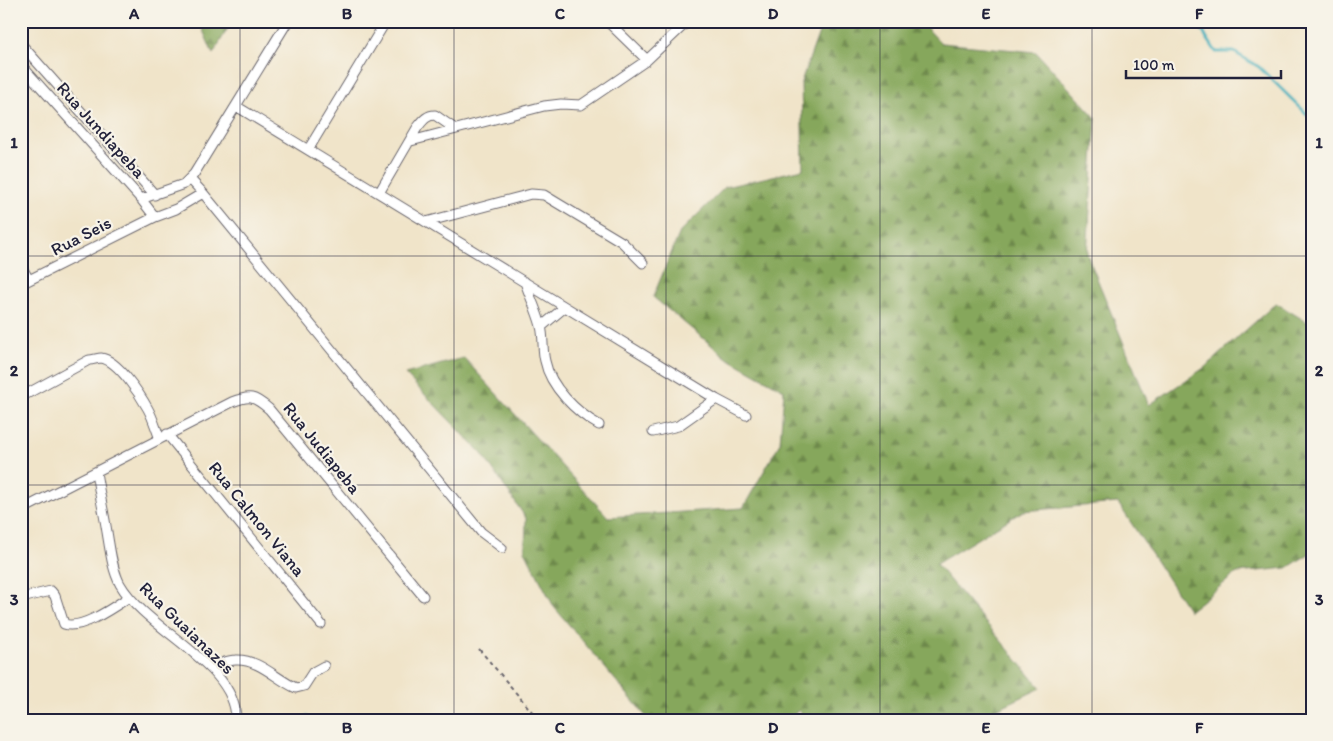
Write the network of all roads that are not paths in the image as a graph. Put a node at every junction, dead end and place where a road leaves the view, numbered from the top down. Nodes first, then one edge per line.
1 (288, 21) edge
2 (386, 21) edge
3 (607, 21) edge
4 (688, 21) edge
5 (21, 44) edge
6 (647, 60) junction
7 (21, 65) edge
8 (236, 106) junction
9 (455, 129) junction
10 (411, 141) junction
11 (308, 150) junction
12 (190, 179) junction
13 (203, 193) junction
14 (379, 193) junction
15 (155, 195) junction
16 (141, 199) junction
17 (155, 217) junction
18 (426, 222) junction
19 (643, 263) dead end
20 (21, 266) edge
21 (25, 282) edge
22 (525, 282) junction
23 (565, 307) junction
24 (541, 327) junction
25 (21, 397) edge
26 (716, 399) junction
27 (746, 415) dead end
28 (599, 425) dead end
29 (653, 432) dead end
30 (163, 437) junction
31 (96, 472) junction
32 (21, 510) edge
33 (502, 548) dead end
34 (423, 596) dead end
35 (129, 597) junction
36 (21, 598) edge
37 (322, 624) dead end
38 (324, 666) dead end
39 (209, 667) junction
40 (236, 720) edge

1 - 8 street
2 - 11 street
3 - 6 street
4 - 6 street
5 - 15 street
6 - 9 street
7 - 16 street, Rua Jundiapeba
8 - 11 street
8 - 12 street
9 - 10 street
9 - 10 street
10 - 14 street
11 - 14 street
12 - 13 street
12 - 15 street
13 - 17 street, Rua Seis
13 - 33 street
14 - 18 street
15 - 16 street
16 - 17 street, Rua Jundiapeba
17 - 21 street, Rua Seis
18 - 19 street
18 - 22 street
20 - 21 street
22 - 23 street
22 - 24 street
23 - 24 street
23 - 26 street
24 - 28 street
25 - 30 street, Rua Calmon Viana
26 - 27 street
26 - 29 street
30 - 31 street, Rua Judiapeba
30 - 34 street, Rua Judiapeba
30 - 37 street, Rua Calmon Viana
31 - 32 street, Rua Judiapeba
31 - 35 street, Rua Guaianazes
35 - 36 street
35 - 39 street, Rua Guaianazes
38 - 39 street
39 - 40 street, Rua Guaianazes

